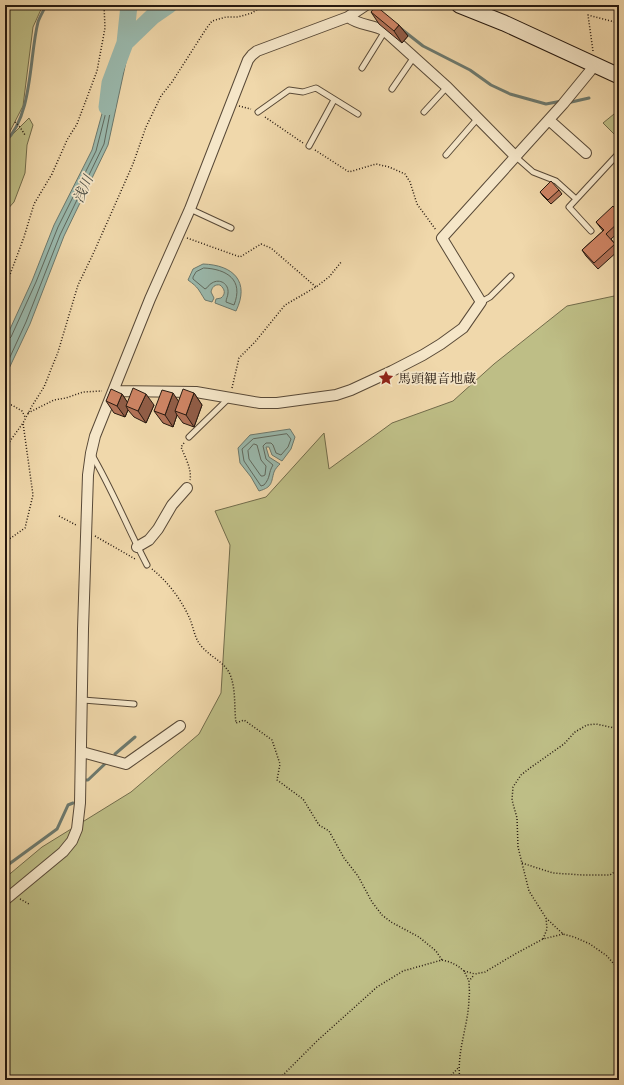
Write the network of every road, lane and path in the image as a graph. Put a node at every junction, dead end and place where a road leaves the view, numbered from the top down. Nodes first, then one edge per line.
1 (104, 5) edge
2 (264, 5) edge
3 (366, 5) edge
4 (459, 5) edge
5 (348, 17) junction
6 (619, 23) edge
7 (385, 32) junction
8 (414, 57) junction
9 (595, 65) junction
10 (362, 68) dead end
11 (619, 76) edge
12 (447, 86) junction
13 (392, 89) dead end
14 (334, 100) junction
15 (232, 104) junction
16 (258, 112) junction
17 (424, 112) dead end
18 (358, 114) dead end
19 (478, 118) junction
20 (549, 120) junction
21 (15, 122) dead end
22 (25, 136) dead end
23 (309, 146) junction
24 (586, 153) dead end
25 (618, 154) edge
26 (446, 155) dead end
27 (516, 157) junction
28 (576, 200) junction
29 (190, 209) junction
30 (231, 228) dead end
31 (591, 231) dead end
32 (179, 235) junction
33 (442, 238) junction
34 (342, 261) dead end
35 (511, 276) dead end
36 (7, 282) junction
37 (5, 285) edge
38 (316, 287) junction
39 (5, 288) edge
40 (481, 302) junction
41 (114, 391) junction
42 (229, 397) junction
43 (5, 405) edge
44 (27, 414) junction
45 (25, 417) junction
46 (23, 423) junction
47 (189, 437) joint
48 (5, 453) edge
49 (91, 453) junction
50 (187, 488) joint
51 (59, 516) dead end
52 (86, 531) junction
53 (5, 542) edge
54 (138, 547) junction
55 (147, 565) junction
56 (83, 700) junction
57 (134, 704) dead end
58 (180, 726) dead end
59 (619, 729) edge
60 (82, 752) junction
61 (522, 863) junction
62 (619, 868) edge
63 (5, 900) edge
64 (546, 918) junction
65 (563, 934) junction
66 (543, 939) junction
67 (442, 960) junction
68 (619, 970) edge
69 (464, 971) junction
70 (475, 974) junction
71 (468, 981) junction
72 (458, 1068) junction
73 (278, 1080) edge
74 (447, 1080) edge
75 (460, 1080) edge

1 - 36 path
2 - 44 path
3 - 5 street
4 - 9 street
5 - 7 street
5 - 15 street
6 - 9 path
7 - 8 street
7 - 10 lane
8 - 12 street
8 - 13 lane
9 - 11 street
9 - 20 street
12 - 17 lane
12 - 19 street
14 - 16 lane
14 - 18 lane
14 - 23 lane
15 - 16 path
15 - 29 street
16 - 23 path
19 - 26 lane
19 - 27 street
20 - 24 street
20 - 27 street
21 - 22 path
23 - 33 path
25 - 28 lane
27 - 28 lane
27 - 33 street
28 - 31 lane
29 - 30 lane
29 - 32 street
32 - 38 path
32 - 41 street
33 - 40 street
34 - 38 path
35 - 40 lane
36 - 37 path
36 - 39 path
38 - 42 path
40 - 42 street
41 - 42 street
41 - 44 path
41 - 49 street
42 - 47 lane
43 - 45 path
44 - 45 path
45 - 46 path
46 - 48 path
46 - 53 path
47 - 50 path
49 - 52 street
49 - 54 lane
50 - 54 street
51 - 52 path
52 - 55 path
52 - 56 street
54 - 55 lane
55 - 67 path
56 - 57 lane
56 - 60 street
58 - 60 street
59 - 61 path
60 - 63 street
61 - 62 path
61 - 64 path
64 - 65 path
64 - 66 path
65 - 66 path
65 - 68 path
66 - 70 path
67 - 69 path
67 - 73 path
69 - 70 path
69 - 71 path
70 - 71 path
71 - 72 path
72 - 74 path
72 - 75 path

